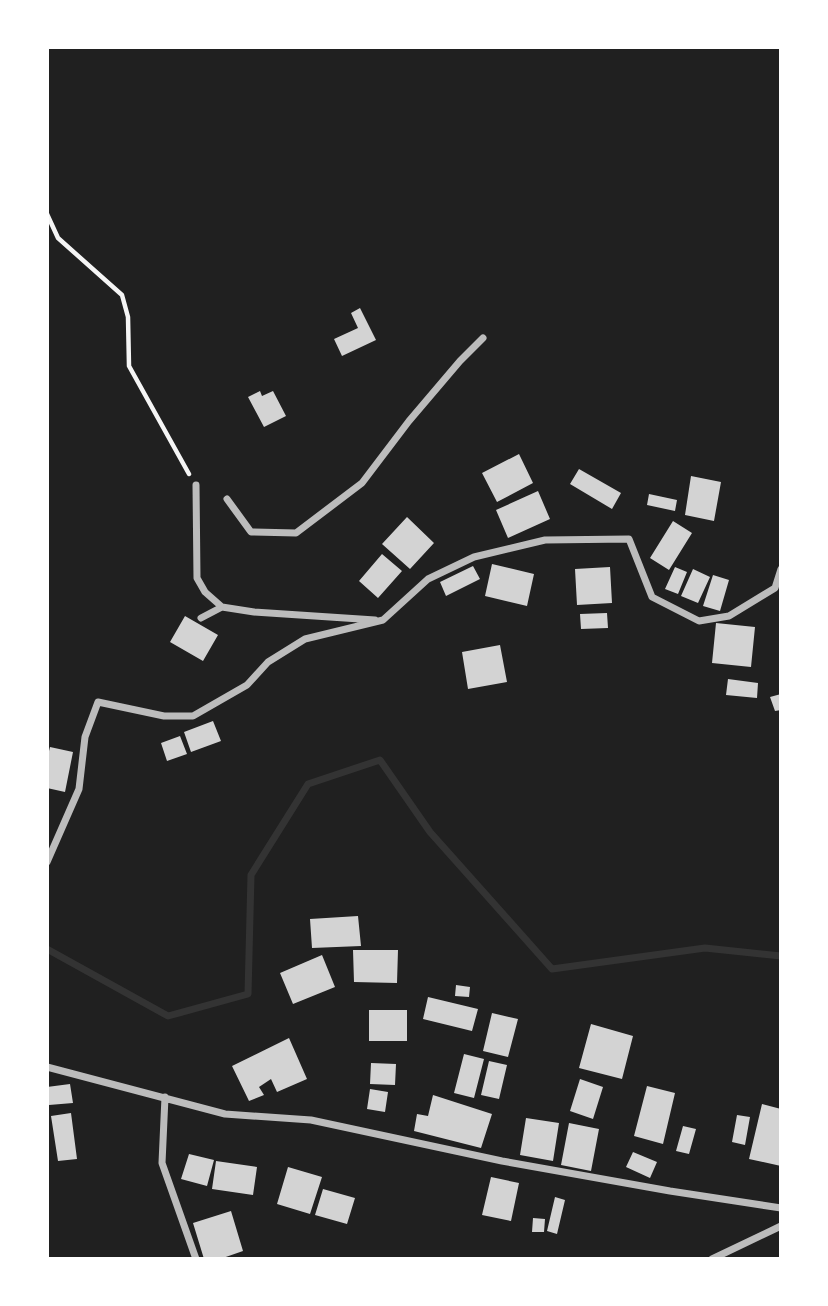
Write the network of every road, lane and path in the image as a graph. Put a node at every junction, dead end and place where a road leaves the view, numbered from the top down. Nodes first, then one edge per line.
1 (47, 214) edge
2 (483, 338) dead end
3 (196, 485) joint
4 (227, 499) dead end
5 (781, 569) edge
6 (222, 607) junction
7 (201, 618) dead end
8 (383, 620) junction
9 (47, 862) edge
10 (47, 1067) edge
11 (165, 1097) junction
12 (781, 1208) edge
13 (781, 1226) edge
14 (196, 1259) edge
15 (712, 1259) edge

1 - 3 path
2 - 4 street
3 - 6 street
5 - 8 street
6 - 7 street
6 - 8 street
8 - 9 street
10 - 11 street
11 - 12 street
11 - 14 street
13 - 15 street

